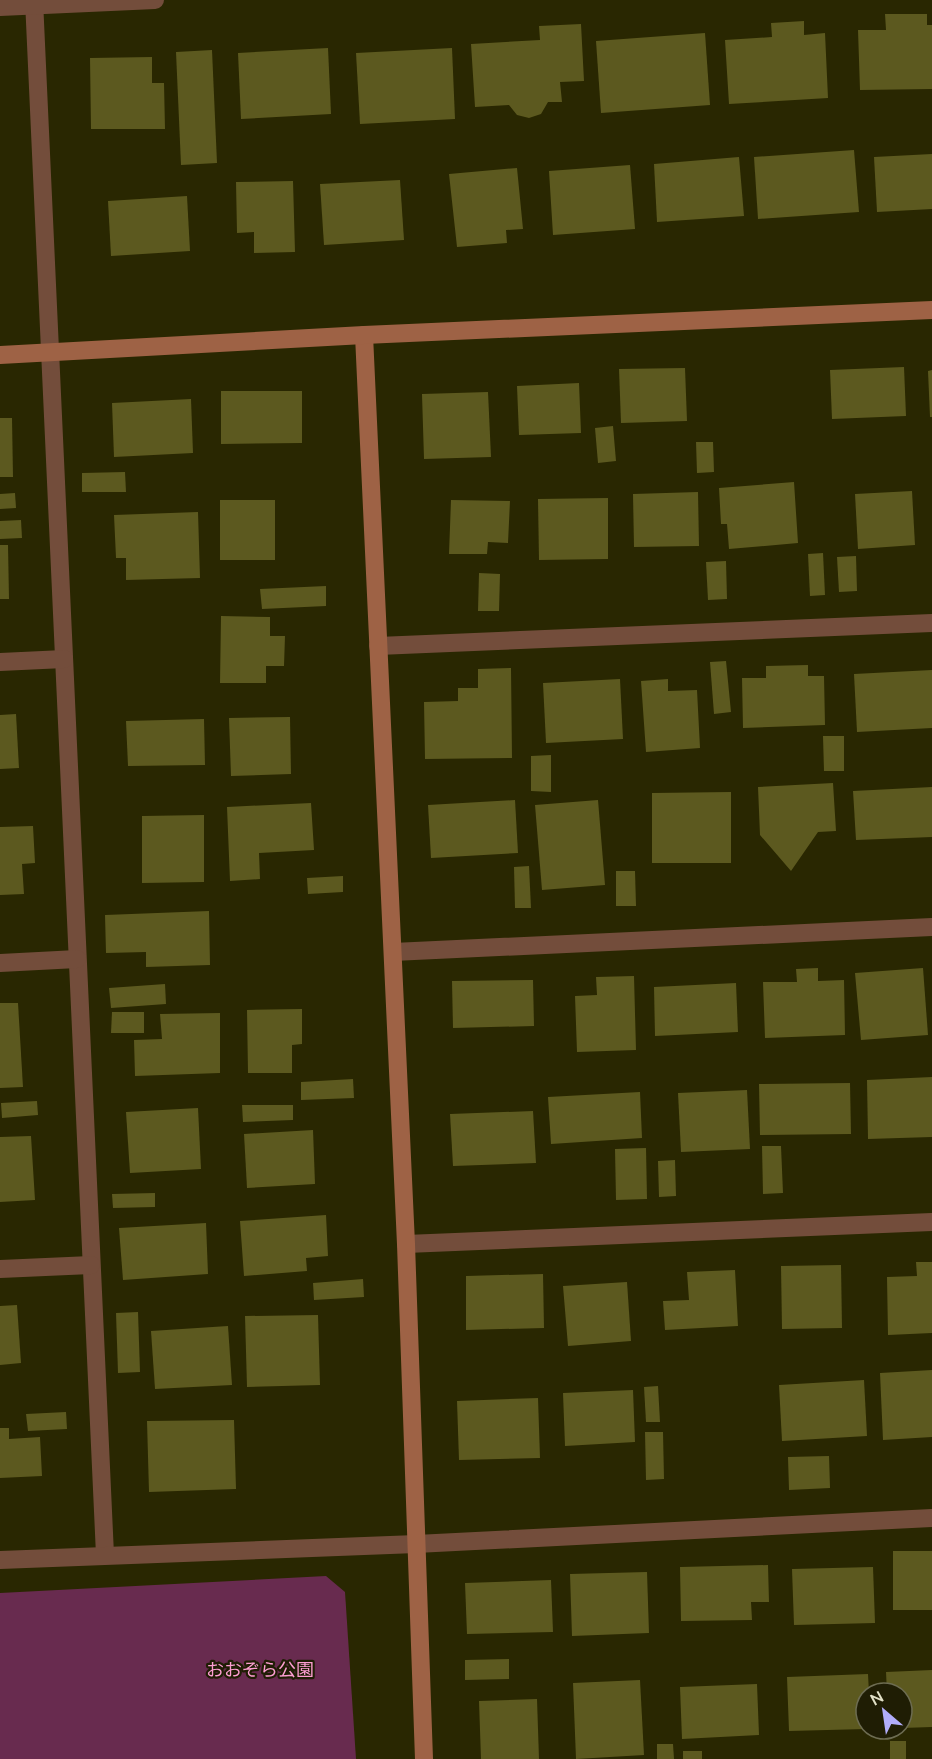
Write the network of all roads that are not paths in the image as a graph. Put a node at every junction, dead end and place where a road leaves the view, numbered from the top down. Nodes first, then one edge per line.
1 (155, 0) edge
2 (34, 3) edge
3 (0, 7) edge
4 (932, 310) edge
5 (364, 335) junction
6 (49, 353) junction
7 (0, 355) edge
8 (932, 623) edge
9 (378, 646) junction
10 (64, 659) junction
11 (0, 662) edge
12 (932, 927) edge
13 (393, 952) junction
14 (77, 959) junction
15 (0, 963) edge
16 (932, 1222) edge
17 (406, 1244) junction
18 (91, 1265) junction
19 (0, 1269) edge
20 (932, 1518) edge
21 (416, 1544) junction
22 (105, 1555) junction
23 (0, 1560) edge
24 (424, 1759) edge

1 - 2 street
2 - 3 street
2 - 6 street
4 - 5 street
5 - 6 street
5 - 9 street
6 - 7 street
6 - 10 street
8 - 9 street
9 - 13 street
10 - 11 street
10 - 14 street
12 - 13 street
13 - 17 street
14 - 15 street
14 - 18 street
16 - 17 street
17 - 21 street
18 - 19 street
18 - 22 street
20 - 21 street
21 - 22 street
21 - 24 street
22 - 23 street

